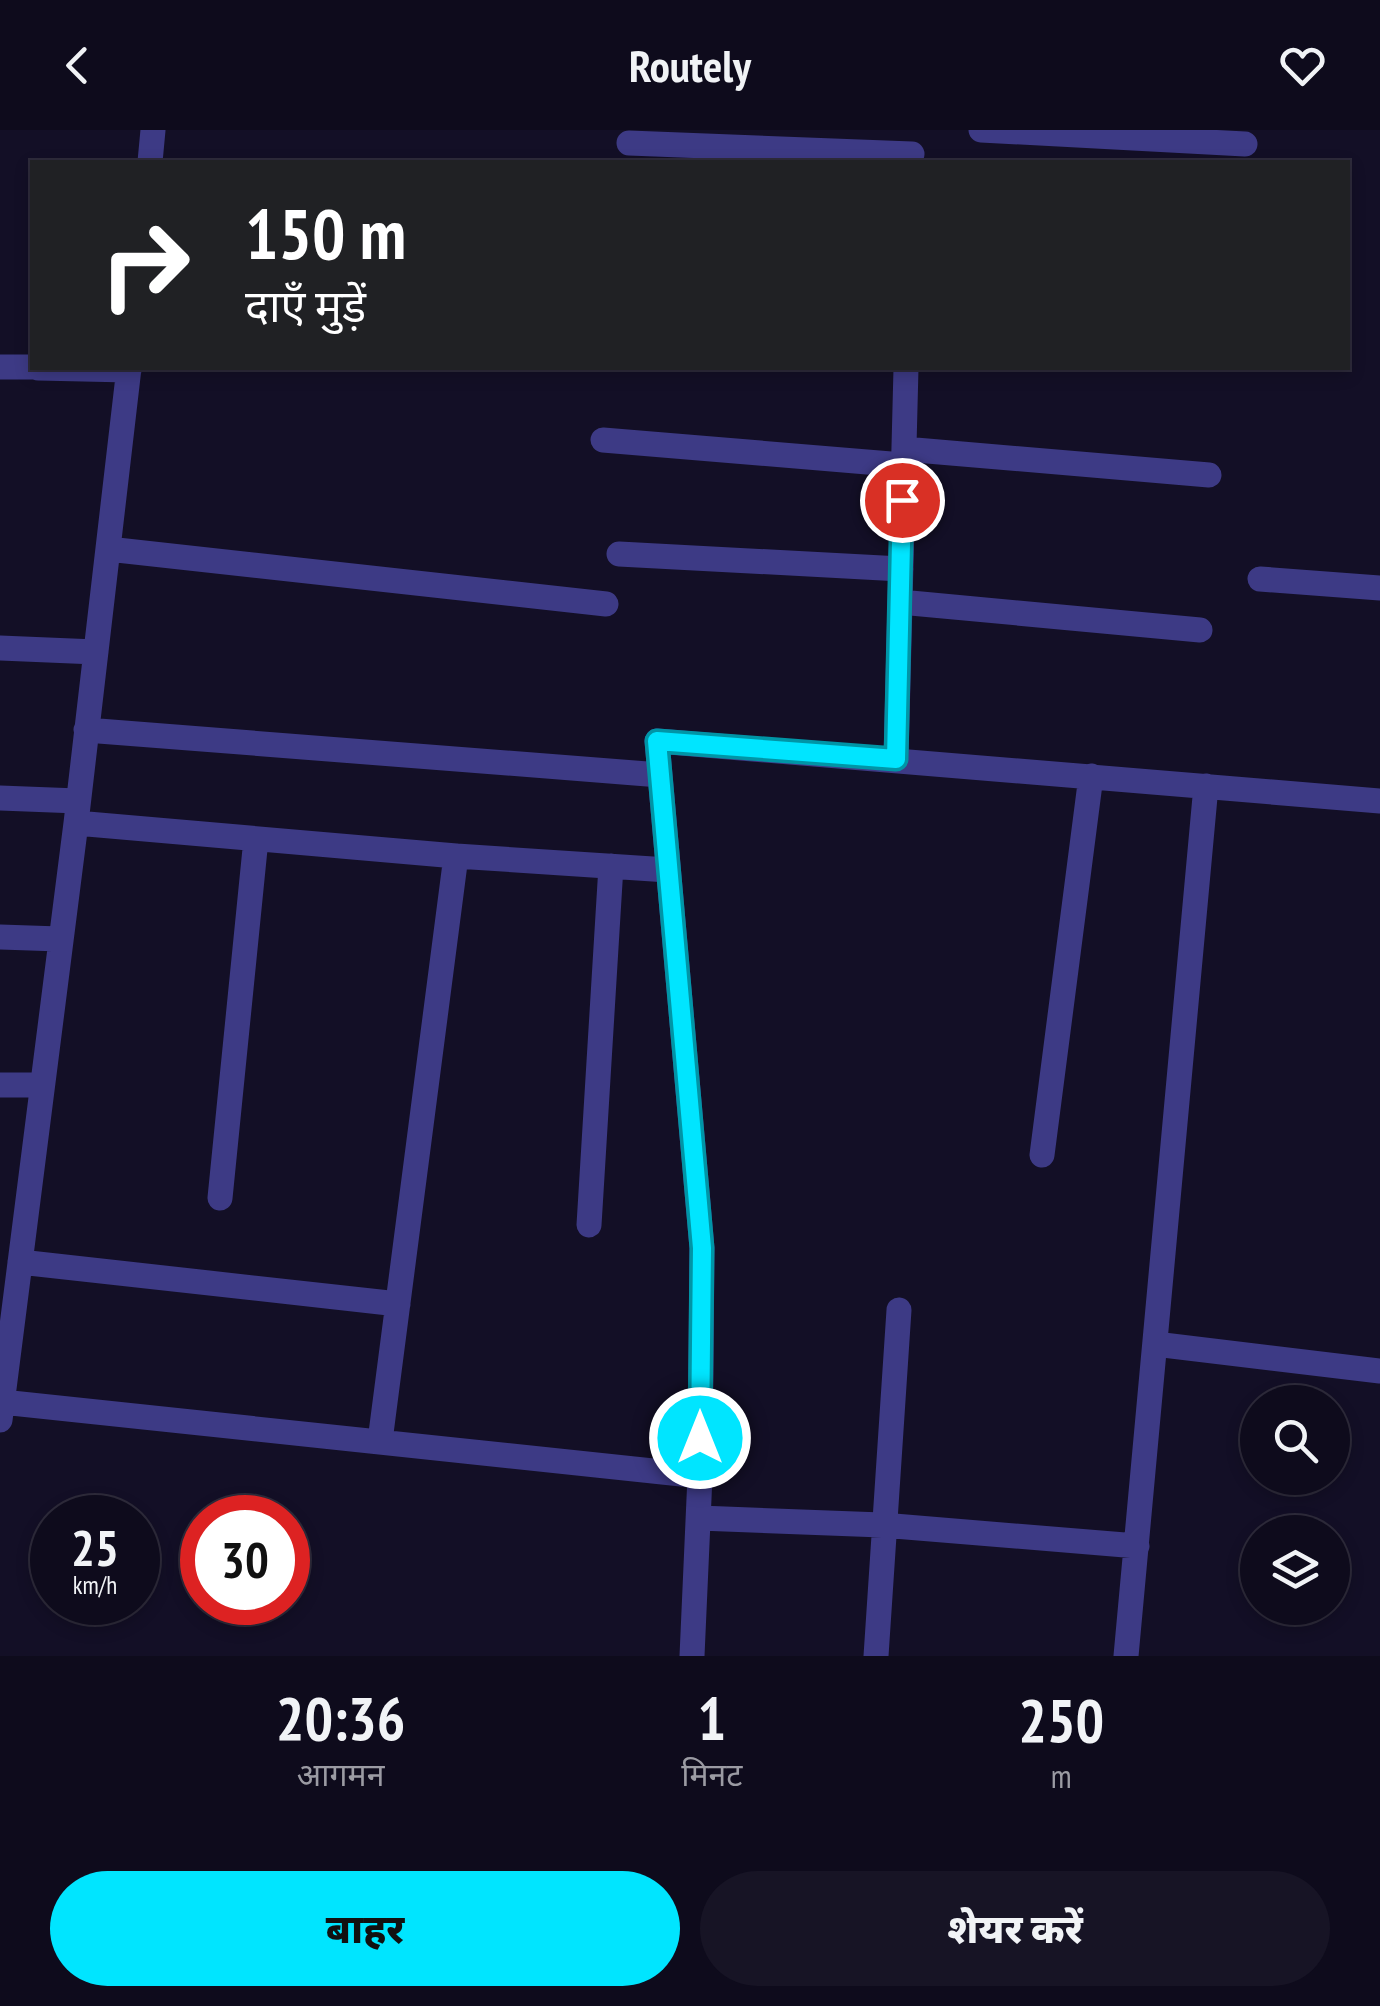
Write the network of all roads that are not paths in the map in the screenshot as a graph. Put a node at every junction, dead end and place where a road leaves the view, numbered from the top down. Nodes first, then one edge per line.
1 (154, 130) edge
2 (981, 130) edge
3 (629, 143) dead end
4 (1244, 144) dead end
5 (912, 149) edge
6 (150, 160) edge
7 (0, 366) edge
8 (30, 367) edge
9 (129, 370) edge
10 (906, 370) edge
11 (604, 440) dead end
12 (903, 457) junction
13 (1208, 475) dead end
14 (108, 549) junction
15 (619, 554) dead end
16 (901, 569) junction
17 (1260, 579) dead end
18 (1380, 588) edge
19 (900, 602) junction
20 (606, 604) dead end
21 (1200, 630) dead end
22 (0, 648) edge
23 (96, 652) junction
24 (86, 730) junction
25 (896, 759) junction
26 (660, 775) junction
27 (1091, 776) junction
28 (1206, 786) junction
29 (0, 798) edge
30 (1380, 801) edge
31 (77, 812) junction
32 (256, 839) junction
33 (456, 856) junction
34 (611, 866) junction
35 (668, 870) junction
36 (0, 938) edge
37 (60, 939) junction
38 (0, 1085) edge
39 (42, 1086) junction
40 (1042, 1155) dead end
41 (220, 1198) dead end
42 (0, 1202) edge
43 (28, 1202) junction
44 (589, 1225) dead end
45 (20, 1262) junction
46 (398, 1304) junction
47 (899, 1310) dead end
48 (6, 1324) edge
49 (1155, 1344) junction
50 (1380, 1370) edge
51 (1, 1411) edge
52 (380, 1441) junction
53 (700, 1476) junction
54 (698, 1518) junction
55 (882, 1525) junction
56 (1136, 1546) junction
57 (692, 1656) edge
58 (876, 1656) edge
59 (1126, 1656) edge

1 - 6 street
2 - 4 street
3 - 5 street
7 - 8 street
9 - 14 street
10 - 12 street
11 - 12 street
12 - 13 street
12 - 16 street
14 - 20 street
14 - 23 street
15 - 16 street
16 - 19 street
17 - 18 street
19 - 21 street
19 - 25 street
22 - 23 street
23 - 24 street
24 - 26 street
24 - 31 street
25 - 26 street
25 - 27 street
26 - 35 street
27 - 28 street
27 - 40 street
28 - 30 street
28 - 49 street
29 - 31 street
31 - 32 street
31 - 37 street
32 - 33 street
32 - 41 street
33 - 34 street
33 - 46 street
34 - 35 street
34 - 44 street
35 - 53 street
36 - 37 street
37 - 39 street
38 - 39 street
39 - 43 street
42 - 43 street
43 - 45 street
45 - 46 street
45 - 48 street
46 - 52 street
47 - 55 street
48 - 51 street
49 - 50 street
49 - 56 street
51 - 52 street
52 - 53 street
53 - 54 street
54 - 55 street
54 - 57 street
55 - 56 street
55 - 58 street
56 - 59 street

